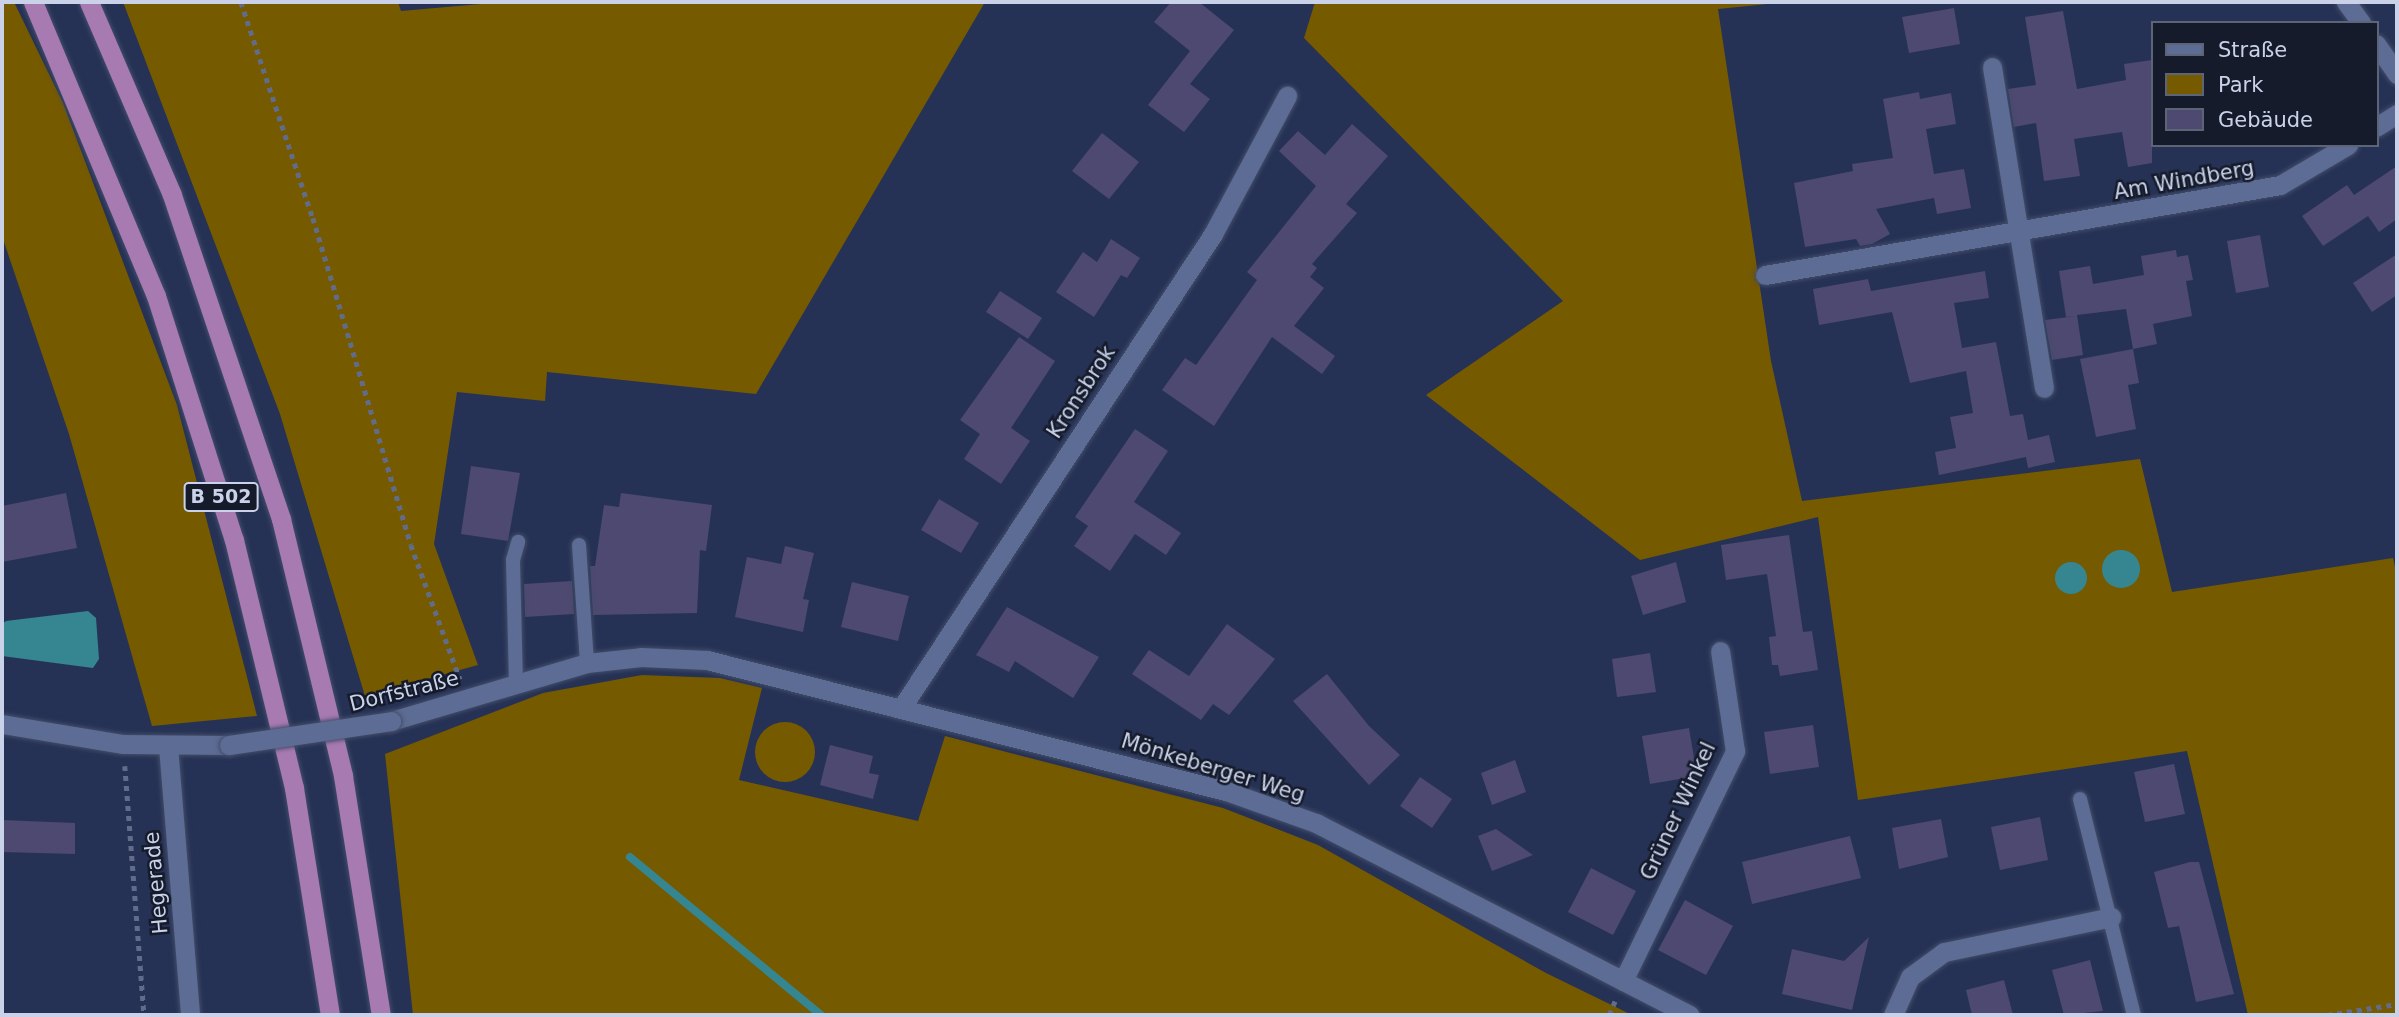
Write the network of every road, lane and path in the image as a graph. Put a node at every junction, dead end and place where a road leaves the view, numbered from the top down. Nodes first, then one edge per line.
1 (33, 2) edge
2 (89, 2) edge
3 (241, 2) edge
4 (2346, 2) edge
5 (2360, 21) edge
6 (2378, 46) edge
7 (1992, 66) dead end
8 (2396, 69) edge
9 (1287, 96) dead end
10 (2397, 114) edge
11 (2378, 127) edge
12 (2345, 147) edge
13 (2018, 233) junction
14 (1765, 275) dead end
15 (2044, 388) dead end
16 (518, 542) dead end
17 (579, 545) dead end
18 (1720, 651) dead end
19 (587, 663) junction
20 (516, 684) junction
21 (812, 684) joint
22 (468, 699) junction
23 (902, 706) junction
24 (2, 724) edge
25 (123, 744) junction
26 (167, 746) junction
27 (2080, 799) dead end
28 (2110, 917) junction
29 (1623, 981) junction
30 (2397, 1004) edge
31 (144, 1015) edge
32 (190, 1015) edge
33 (330, 1015) edge
34 (381, 1015) edge
35 (1690, 1015) edge
36 (1893, 1015) edge
37 (2134, 1015) edge
38 (2327, 1015) edge

1 - 33 highway, B 502
2 - 34 highway, B 502
3 - 22 path
4 - 5 street
6 - 8 street
7 - 13 street
9 - 23 street, Kronsbrok
10 - 11 street
12 - 13 street, Am Windberg
13 - 14 street, Am Windberg
13 - 15 street
16 - 20 lane
17 - 19 lane
18 - 29 street, Grüner Winkel
19 - 20 street, Dorfstraße
19 - 21 street, Dorfstraße
20 - 22 street, Dorfstraße
21 - 23 street, Mönkeberger Weg
22 - 26 street, Dorfstraße, bridge
23 - 29 street, Mönkeberger Weg
24 - 25 street, Dorfstraße
25 - 26 street, Dorfstraße
25 - 31 path
26 - 32 street, Hegerade
27 - 28 lane
28 - 36 street
28 - 37 lane
29 - 35 street, Mönkeberger Weg
30 - 38 path

